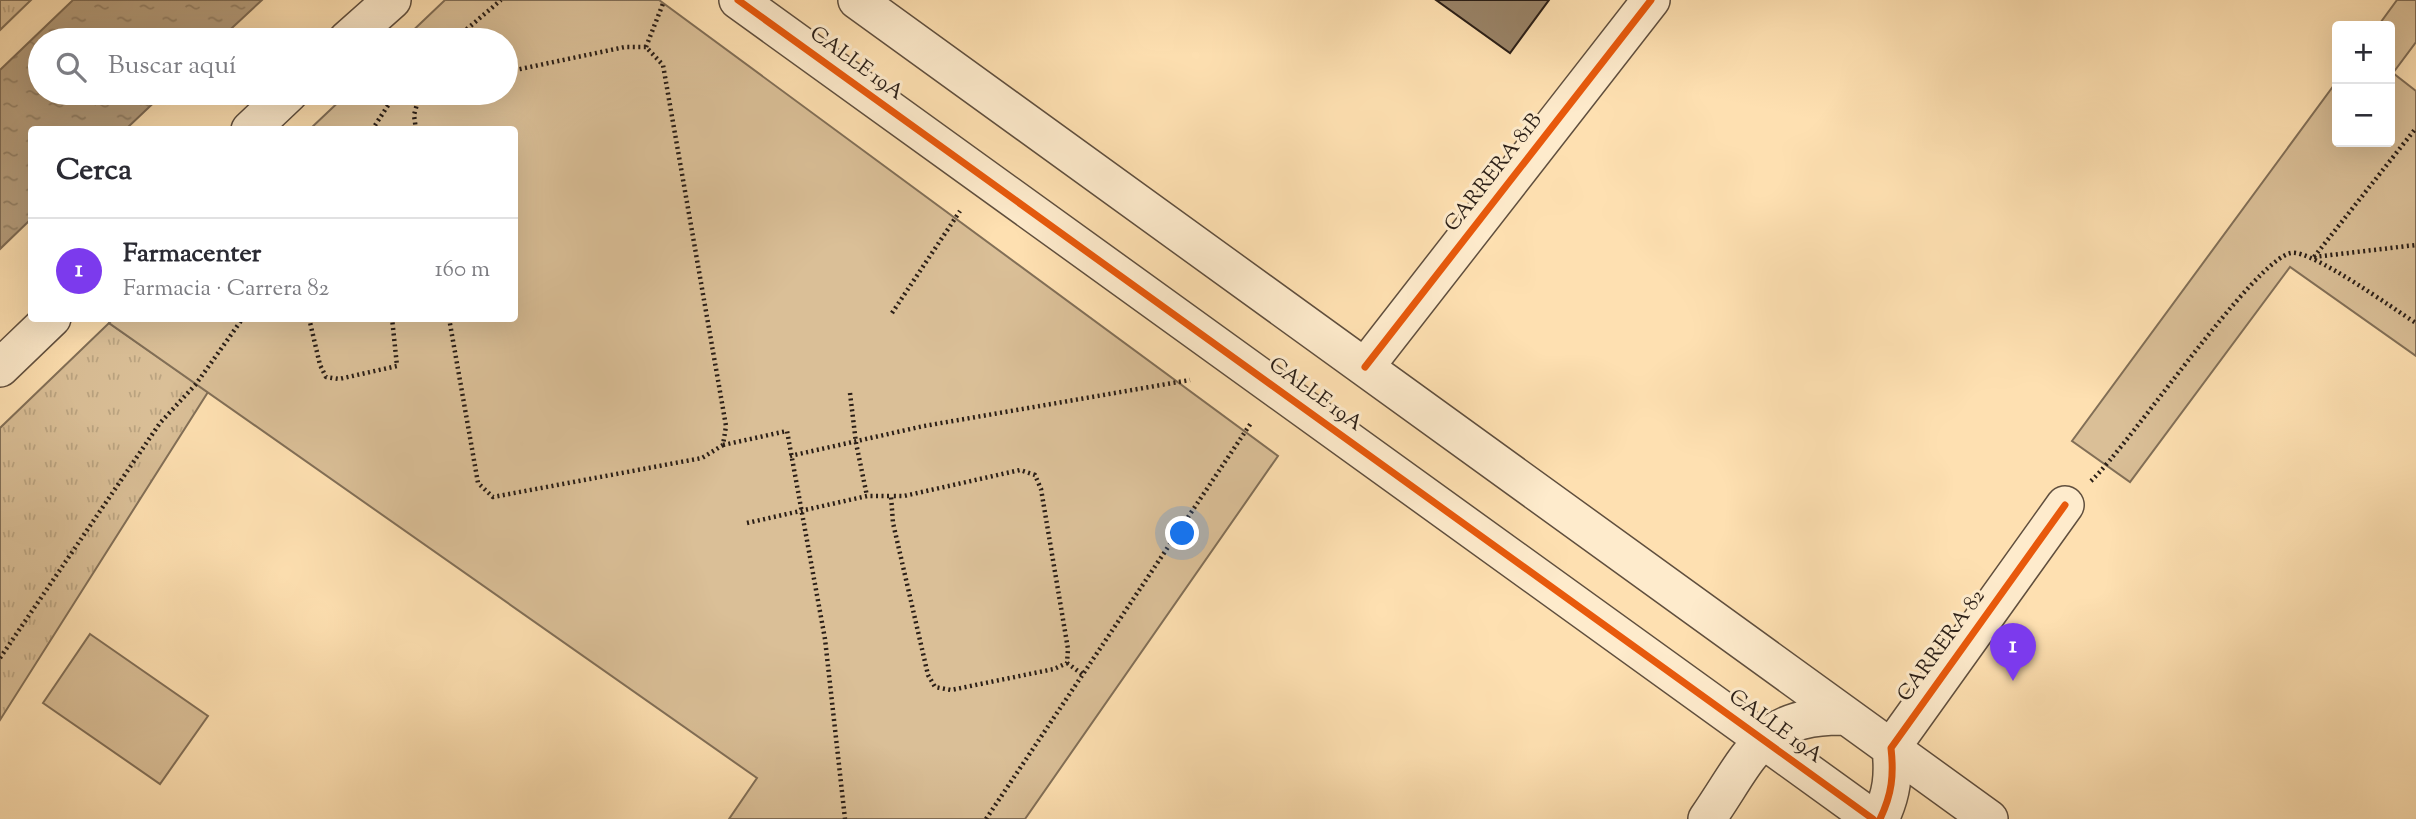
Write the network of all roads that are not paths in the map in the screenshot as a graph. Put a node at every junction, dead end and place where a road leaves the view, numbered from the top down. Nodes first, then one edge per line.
1 (392, 0) edge
2 (738, 0) edge
3 (857, 0) edge
4 (1651, 0) edge
5 (360, 28) edge
6 (276, 105) edge
7 (254, 126) edge
8 (48, 322) edge
9 (1365, 367) junction
10 (0, 368) edge
11 (2065, 505) road end
12 (1846, 716) junction
13 (1763, 739) junction
14 (1891, 748) junction
15 (1707, 819) edge
16 (1873, 819) edge
17 (1880, 819) edge
18 (1989, 819) edge

1 - 5 street
2 - 13 street, CALLE 19A
3 - 9 street
4 - 9 street, CARRERA 81B
6 - 7 street
8 - 10 street
9 - 12 street
11 - 14 street, CARRERA 82
12 - 13 street
12 - 14 street
13 - 15 street
13 - 16 street, CALLE 19A
14 - 17 street
14 - 18 street

